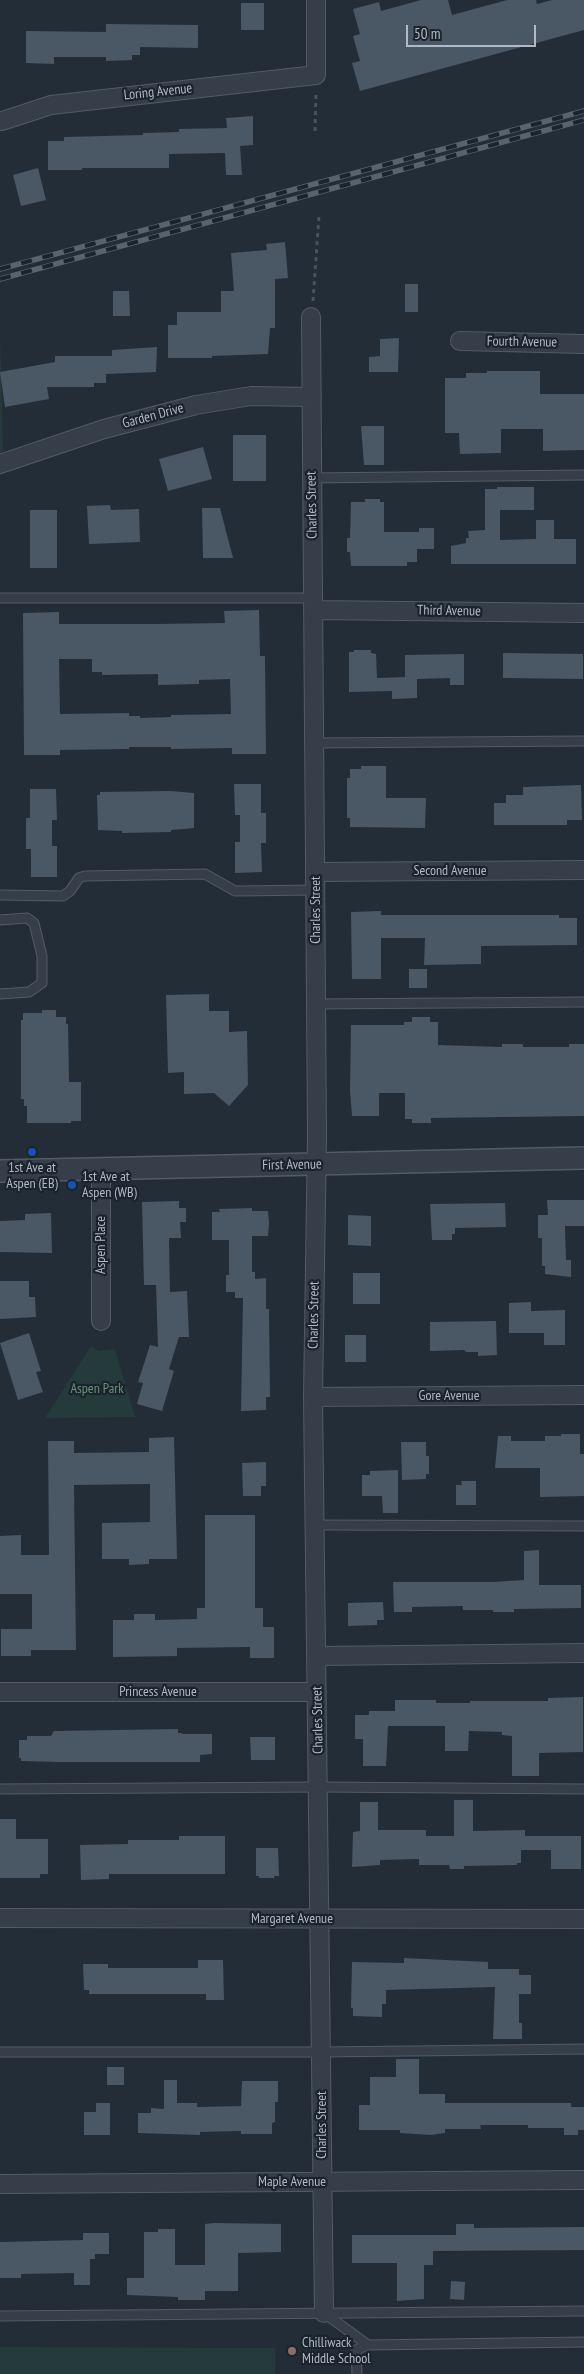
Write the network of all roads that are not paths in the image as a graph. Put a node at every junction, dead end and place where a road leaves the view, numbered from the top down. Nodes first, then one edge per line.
1 (316, 0) edge
2 (2, 121) dead end
3 (312, 317) road end
4 (460, 341) dead end
5 (584, 344) edge
6 (312, 397) junction
7 (0, 464) edge
8 (584, 475) edge
9 (311, 478) junction
10 (0, 598) edge
11 (314, 604) junction
12 (584, 613) edge
13 (584, 741) edge
14 (314, 743) junction
15 (584, 870) edge
16 (316, 872) junction
17 (316, 890) junction
18 (0, 895) edge
19 (0, 920) edge
20 (0, 994) edge
21 (584, 1002) edge
22 (316, 1004) junction
23 (584, 1158) edge
24 (317, 1164) junction
25 (101, 1170) junction
26 (0, 1171) edge
27 (101, 1321) dead end
28 (584, 1395) edge
29 (313, 1397) junction
30 (316, 1525) junction
31 (584, 1526) edge
32 (584, 1654) edge
33 (317, 1656) junction
34 (0, 1692) edge
35 (317, 1692) junction
36 (319, 1787) junction
37 (584, 1789) edge
38 (0, 1790) edge
39 (0, 1918) edge
40 (319, 1919) junction
41 (584, 1920) edge
42 (584, 2049) edge
43 (0, 2052) edge
44 (321, 2052) junction
45 (584, 2180) edge
46 (322, 2182) junction
47 (0, 2184) edge
48 (584, 2312) edge
49 (324, 2313) junction
50 (0, 2316) edge
51 (584, 2342) edge
52 (368, 2345) junction
53 (357, 2374) edge

1 - 2 street, Loring Avenue
3 - 6 street, Charles Street
4 - 5 street, Fourth Avenue
6 - 7 street, Garden Drive
6 - 9 street, Charles Street
8 - 9 lane
9 - 11 street, Charles Street
10 - 11 lane
11 - 12 street, Third Avenue
11 - 14 street, Charles Street
13 - 14 lane
14 - 16 street, Charles Street
15 - 16 street, Second Avenue
16 - 17 street, Charles Street
17 - 18 lane
17 - 22 street, Charles Street
19 - 20 lane
21 - 22 lane
22 - 24 street, Charles Street
23 - 24 street, First Avenue
24 - 25 street, First Avenue
24 - 29 street, Charles Street
25 - 26 street, First Avenue
25 - 27 street, Aspen Place
28 - 29 street, Gore Avenue
29 - 30 street, Charles Street
30 - 31 lane
30 - 33 street, Charles Street
32 - 33 street
33 - 35 street, Charles Street
34 - 35 street, Princess Avenue
35 - 36 street, Charles Street
36 - 37 lane
36 - 38 lane
36 - 40 street, Charles Street
39 - 40 street, Margaret Avenue
40 - 41 street, Margaret Avenue
40 - 44 street, Charles Street
42 - 44 lane
43 - 44 lane
44 - 46 street, Charles Street
45 - 46 street, Maple Avenue
46 - 47 street, Maple Avenue
46 - 49 street, Charles Street
48 - 49 lane
49 - 50 lane
49 - 52 lane
51 - 52 lane
52 - 53 lane

